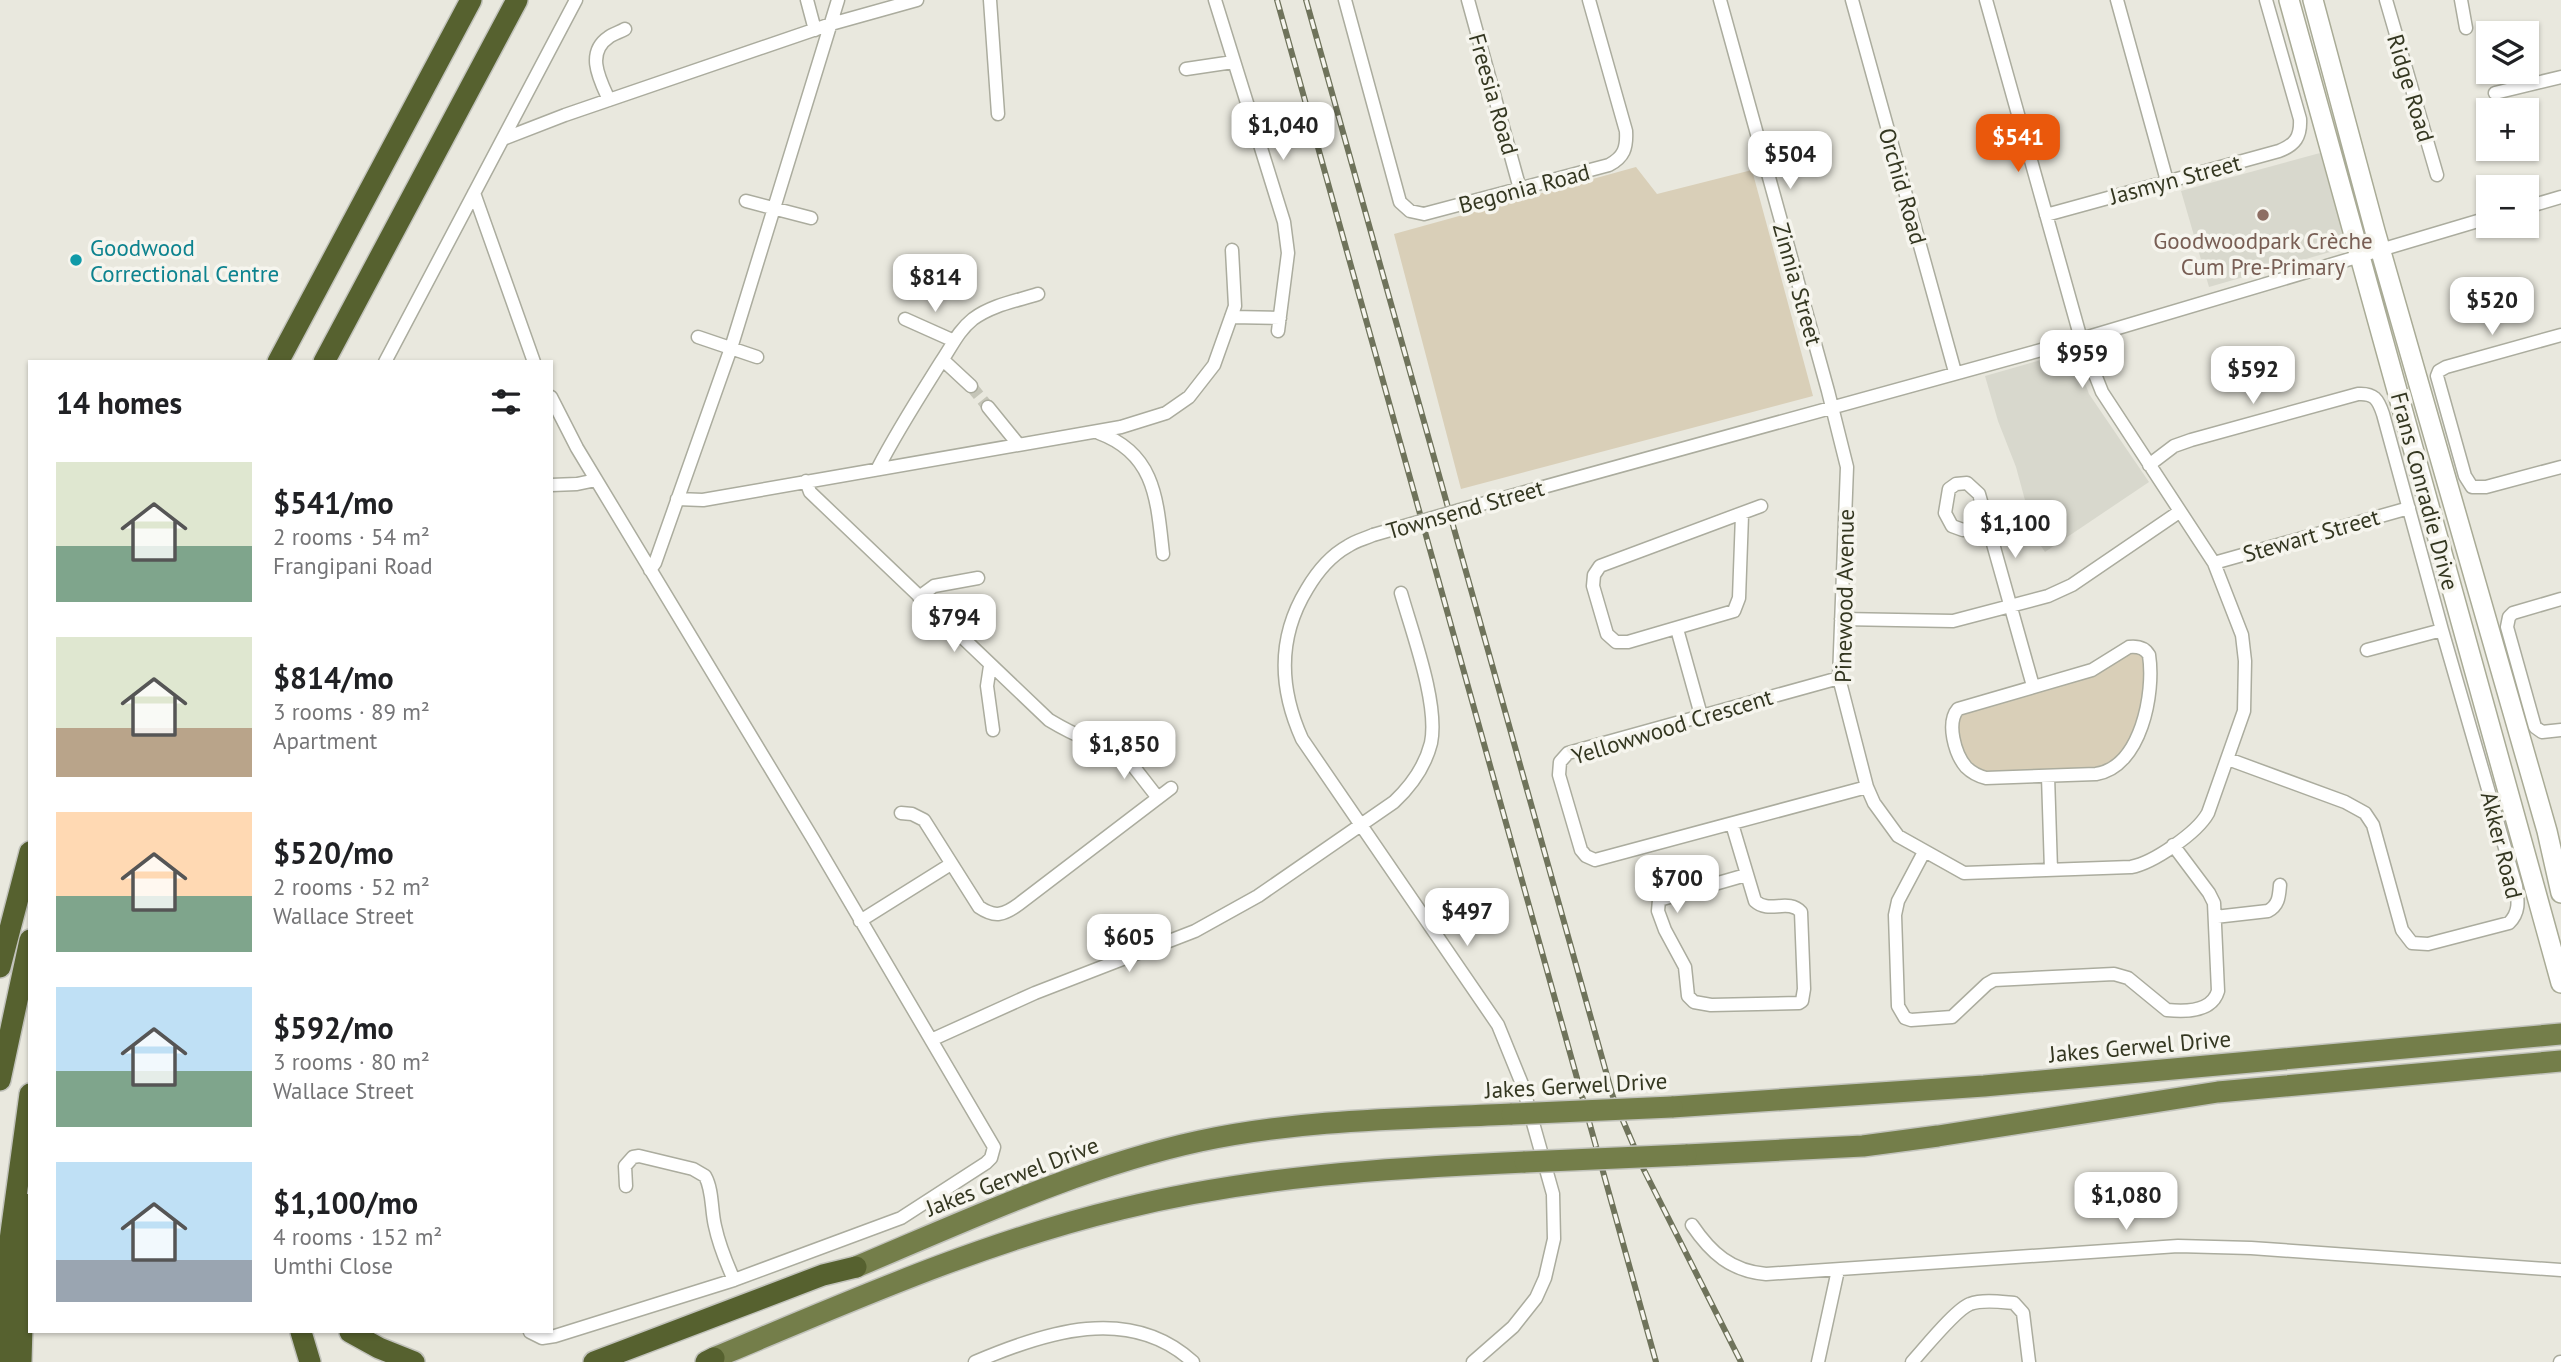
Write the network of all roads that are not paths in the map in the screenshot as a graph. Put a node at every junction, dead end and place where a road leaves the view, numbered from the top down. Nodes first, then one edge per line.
1 (471, 0) edge
2 (517, 0) edge
3 (576, 0) edge
4 (807, 0) edge
5 (838, 0) edge
6 (917, 0) edge
7 (990, 0) edge
8 (1215, 0) edge
9 (1345, 0) edge
10 (1468, 0) edge
11 (1589, 0) edge
12 (1720, 0) edge
13 (1852, 0) edge
14 (1986, 0) edge
15 (2117, 0) edge
16 (2266, 0) edge
17 (2289, 0) edge
18 (2313, 0) edge
19 (2386, 0) edge
20 (2460, 0) edge
21 (831, 24) junction
22 (2466, 28) dead end
23 (625, 29) dead end
24 (815, 30) junction
25 (1233, 62) junction
26 (1186, 69) dead end
27 (2561, 77) edge
28 (2495, 93) dead end
29 (609, 100) junction
30 (998, 114) dead end
31 (503, 139) junction
32 (2437, 175) dead end
33 (2167, 181) junction
34 (1520, 189) junction
35 (474, 193) junction
36 (2561, 197) edge
37 (746, 201) dead end
38 (2539, 203) edge
39 (776, 209) junction
40 (2046, 215) junction
41 (811, 218) dead end
42 (2476, 222) edge
43 (1232, 250) dead end
44 (2380, 250) junction
45 (2360, 257) junction
46 (1038, 294) dead end
47 (1231, 317) junction
48 (905, 319) dead end
49 (2561, 335) edge
50 (698, 337) dead end
51 (2081, 338) junction
52 (952, 340) junction
53 (731, 348) junction
54 (757, 357) dead end
55 (278, 360) edge
56 (325, 360) edge
57 (386, 360) edge
58 (533, 360) edge
59 (943, 360) junction
60 (1955, 372) junction
61 (971, 386) tunnel mouth
62 (553, 401) edge
63 (988, 407) tunnel mouth
64 (1832, 407) junction
65 (1095, 431) junction
66 (1018, 444) junction
67 (2149, 465) junction
68 (2561, 467) edge
69 (878, 468) junction
70 (596, 480) junction
71 (806, 481) junction
72 (553, 485) edge
73 (677, 499) junction
74 (1761, 506) dead end
75 (2409, 508) junction
76 (2179, 512) junction
77 (1742, 514) junction
78 (1987, 524) dead end
79 (1163, 554) dead end
80 (2214, 563) junction
81 (650, 570) junction
82 (978, 578) dead end
83 (1401, 593) dead end
84 (919, 597) junction
85 (2561, 599) edge
86 (2011, 606) junction
87 (1841, 620) junction
88 (1677, 629) junction
89 (2442, 629) junction
90 (2367, 650) dead end
91 (990, 666) junction
92 (1839, 678) junction
93 (2033, 686) junction
94 (1702, 715) junction
95 (993, 730) dead end
96 (2554, 731) edge
97 (1151, 743) dead end
98 (1116, 744) junction
99 (2228, 759) junction
100 (2048, 776) junction
101 (1867, 787) junction
102 (1171, 788) dead end
103 (1158, 798) junction
104 (901, 813) dead end
105 (1360, 824) junction
106 (1732, 824) junction
107 (28, 845) edge
108 (2173, 845) junction
109 (1924, 852) junction
110 (28, 860) edge
111 (951, 864) junction
112 (2052, 870) junction
113 (1746, 876) junction
114 (2280, 884) dead end
115 (2561, 893) edge
116 (2215, 917) junction
117 (860, 921) junction
118 (0, 944) edge
119 (28, 949) edge
120 (0, 967) edge
121 (2561, 983) edge
122 (2561, 1034) edge
123 (931, 1040) junction
124 (2561, 1061) edge
125 (0, 1080) edge
126 (28, 1108) edge
127 (626, 1186) dead end
128 (1692, 1225) dead end
129 (28, 1229) edge
130 (856, 1267) junction
131 (1838, 1270) junction
132 (2561, 1270) edge
133 (734, 1280) junction
134 (34, 1333) edge
135 (301, 1333) edge
136 (352, 1333) edge
137 (532, 1333) edge
138 (710, 1361) edge
139 (4, 1362) edge
140 (21, 1362) edge
141 (28, 1362) edge
142 (310, 1362) edge
143 (414, 1362) edge
144 (594, 1362) edge
145 (634, 1362) edge
146 (975, 1362) edge
147 (1193, 1362) edge
148 (1473, 1362) edge
149 (1818, 1362) edge
150 (1912, 1362) edge
151 (2029, 1362) edge

1 - 55 highway
2 - 56 highway
3 - 31 street
4 - 24 street
5 - 21 street
6 - 21 street
7 - 30 street
8 - 25 street
9 - 34 street, Begonia Road
10 - 34 street, Freesia Road
11 - 34 street, Begonia Road
12 - 64 street, Zinnia Street
13 - 60 street, Orchid Road
14 - 40 street, Pinewood Avenue
15 - 33 street
16 - 33 street, Jasmyn Street
17 - 45 main road, Frans Conradie Drive
18 - 44 main road, Frans Conradie Drive
19 - 32 street, Ridge Road
20 - 22 street
21 - 24 street
21 - 39 street
23 - 29 street
24 - 29 street
25 - 26 street
25 - 47 street
27 - 28 street
29 - 31 street
31 - 35 street
33 - 40 street, Jasmyn Street
35 - 57 street
35 - 58 street
36 - 38 street
37 - 39 street
39 - 41 street
39 - 53 street
40 - 51 street, Pinewood Avenue
42 - 44 street, Townsend Street
43 - 47 street
44 - 45 street, Townsend Street
44 - 115 main road, Frans Conradie Drive
45 - 51 street, Townsend Street
45 - 121 main road, Frans Conradie Drive
46 - 52 street
47 - 65 street
48 - 52 street
49 - 68 street
50 - 53 street
51 - 60 street, Townsend Street
51 - 67 street, Pinewood Avenue
52 - 59 street
53 - 54 street
53 - 73 street
59 - 61 street
59 - 69 street
60 - 64 street, Townsend Street
62 - 70 street
63 - 66 street
64 - 87 street, Pinewood Avenue
64 - 105 street, Townsend Street, bridge
65 - 66 street
65 - 79 street
66 - 69 street
67 - 75 street, Akker Road
67 - 76 street, Pinewood Avenue
69 - 71 street
70 - 72 street
70 - 81 street
71 - 73 street
71 - 84 street
73 - 81 street
74 - 77 street
75 - 80 street, Stewart Street
75 - 89 street, Akker Road
76 - 80 street, Pinewood Avenue
76 - 86 street
77 - 88 street
77 - 88 street
78 - 86 street
80 - 99 street, Pinewood Avenue
81 - 117 street
82 - 84 street
83 - 105 street
84 - 91 street
85 - 96 street
86 - 87 street
86 - 93 street
87 - 92 street, Pinewood Avenue
88 - 94 street
89 - 90 street
89 - 99 street, Akker Road
91 - 95 street
91 - 98 street
92 - 94 street, Yellowwood Crescent
92 - 101 street, Pinewood Avenue
93 - 100 street
93 - 100 street
94 - 106 street, Yellowwood Crescent
97 - 98 street
98 - 103 street
99 - 108 street, Pinewood Avenue
100 - 112 street
101 - 106 street, Yellowwood Crescent
101 - 109 street, Pinewood Avenue
102 - 103 street
103 - 111 street
104 - 111 street
105 - 123 street
105 - 148 street, Townsend Street
106 - 113 street
107 - 118 highway
108 - 112 street, Pinewood Avenue
108 - 116 street
109 - 112 street, Pinewood Avenue
109 - 116 street
110 - 120 highway
111 - 117 street
113 - 113 street
114 - 116 street
117 - 123 street
119 - 125 highway
122 - 130 highway, Jakes Gerwel Drive, bridge
123 - 133 street
124 - 138 highway, bridge
126 - 139 highway
127 - 133 street
128 - 131 street
129 - 140 highway
130 - 144 highway
130 - 145 highway, Jakes Gerwel Drive
131 - 132 street
131 - 149 street
133 - 137 street
134 - 141 highway
135 - 142 highway
136 - 143 highway
146 - 147 street
150 - 151 street

